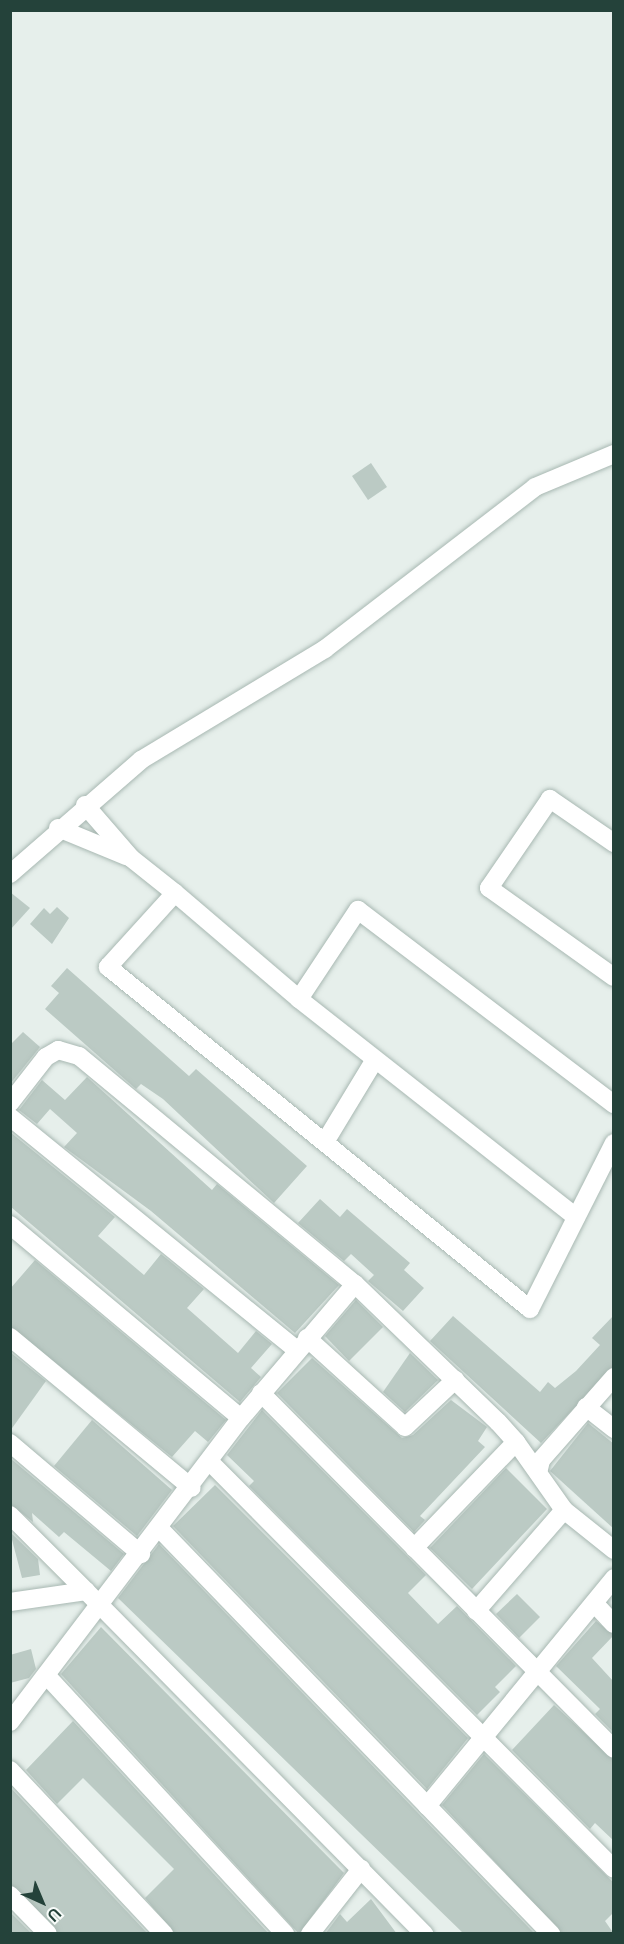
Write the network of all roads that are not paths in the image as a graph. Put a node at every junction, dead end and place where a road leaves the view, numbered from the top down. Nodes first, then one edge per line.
1 (614, 454) edge
2 (85, 806) junction
3 (58, 828) junction
4 (614, 843) edge
5 (131, 858) junction
6 (10, 874) edge
7 (174, 893) junction
8 (614, 977) edge
9 (299, 999) junction
10 (374, 1062) junction
11 (10, 1103) edge
12 (614, 1104) edge
13 (10, 1117) edge
14 (325, 1142) junction
15 (614, 1143) edge
16 (576, 1217) junction
17 (10, 1224) edge
18 (355, 1284) junction
19 (10, 1337) edge
20 (302, 1344) junction
21 (614, 1377) edge
22 (455, 1380) junction
23 (261, 1394) junction
24 (586, 1407) junction
25 (242, 1418) junction
26 (614, 1429) edge
27 (516, 1442) junction
28 (10, 1443) edge
29 (210, 1462) junction
30 (539, 1469) junction
31 (192, 1488) junction
32 (564, 1510) junction
33 (10, 1515) edge
34 (161, 1530) junction
35 (414, 1548) junction
36 (614, 1550) edge
37 (141, 1554) junction
38 (614, 1578) edge
39 (86, 1591) junction
40 (10, 1602) edge
41 (596, 1605) junction
42 (101, 1606) junction
43 (476, 1611) junction
44 (614, 1624) edge
45 (539, 1674) junction
46 (47, 1676) junction
47 (30, 1698) junction
48 (10, 1701) edge
49 (10, 1722) edge
50 (485, 1738) junction
51 (614, 1749) edge
52 (10, 1770) edge
53 (427, 1806) junction
54 (361, 1869) junction
55 (614, 1869) edge
56 (10, 1895) edge
57 (48, 1934) edge
58 (164, 1934) edge
59 (285, 1934) edge
60 (310, 1934) edge
61 (424, 1934) edge
62 (551, 1934) edge

1 - 2 street
2 - 3 street
2 - 5 street
3 - 5 street
3 - 6 street
4 - 8 street
5 - 7 street
7 - 9 street
7 - 14 street
9 - 10 street
9 - 12 street
10 - 14 street
10 - 16 street
11 - 18 street
13 - 20 street
14 - 16 street
15 - 16 street
17 - 25 street
18 - 20 street
18 - 22 street
19 - 31 street
20 - 22 street
20 - 23 street
21 - 24 street
22 - 27 street
23 - 25 street
23 - 35 street
24 - 26 street
24 - 30 street
25 - 29 street
27 - 30 street
27 - 35 street
28 - 37 street
29 - 31 street
29 - 50 street
30 - 32 street
31 - 34 street
32 - 36 street
32 - 43 street
33 - 39 street
34 - 37 street
34 - 53 street
35 - 43 street
37 - 42 street
38 - 41 street
39 - 40 street
39 - 42 street
41 - 44 street
41 - 45 street
42 - 46 street
42 - 54 street
43 - 45 street
45 - 50 street
45 - 51 street
46 - 47 street
46 - 59 street
47 - 48 street
47 - 49 street
50 - 53 street
50 - 55 street
52 - 58 street
53 - 62 street
54 - 60 street
54 - 61 street
56 - 57 street

